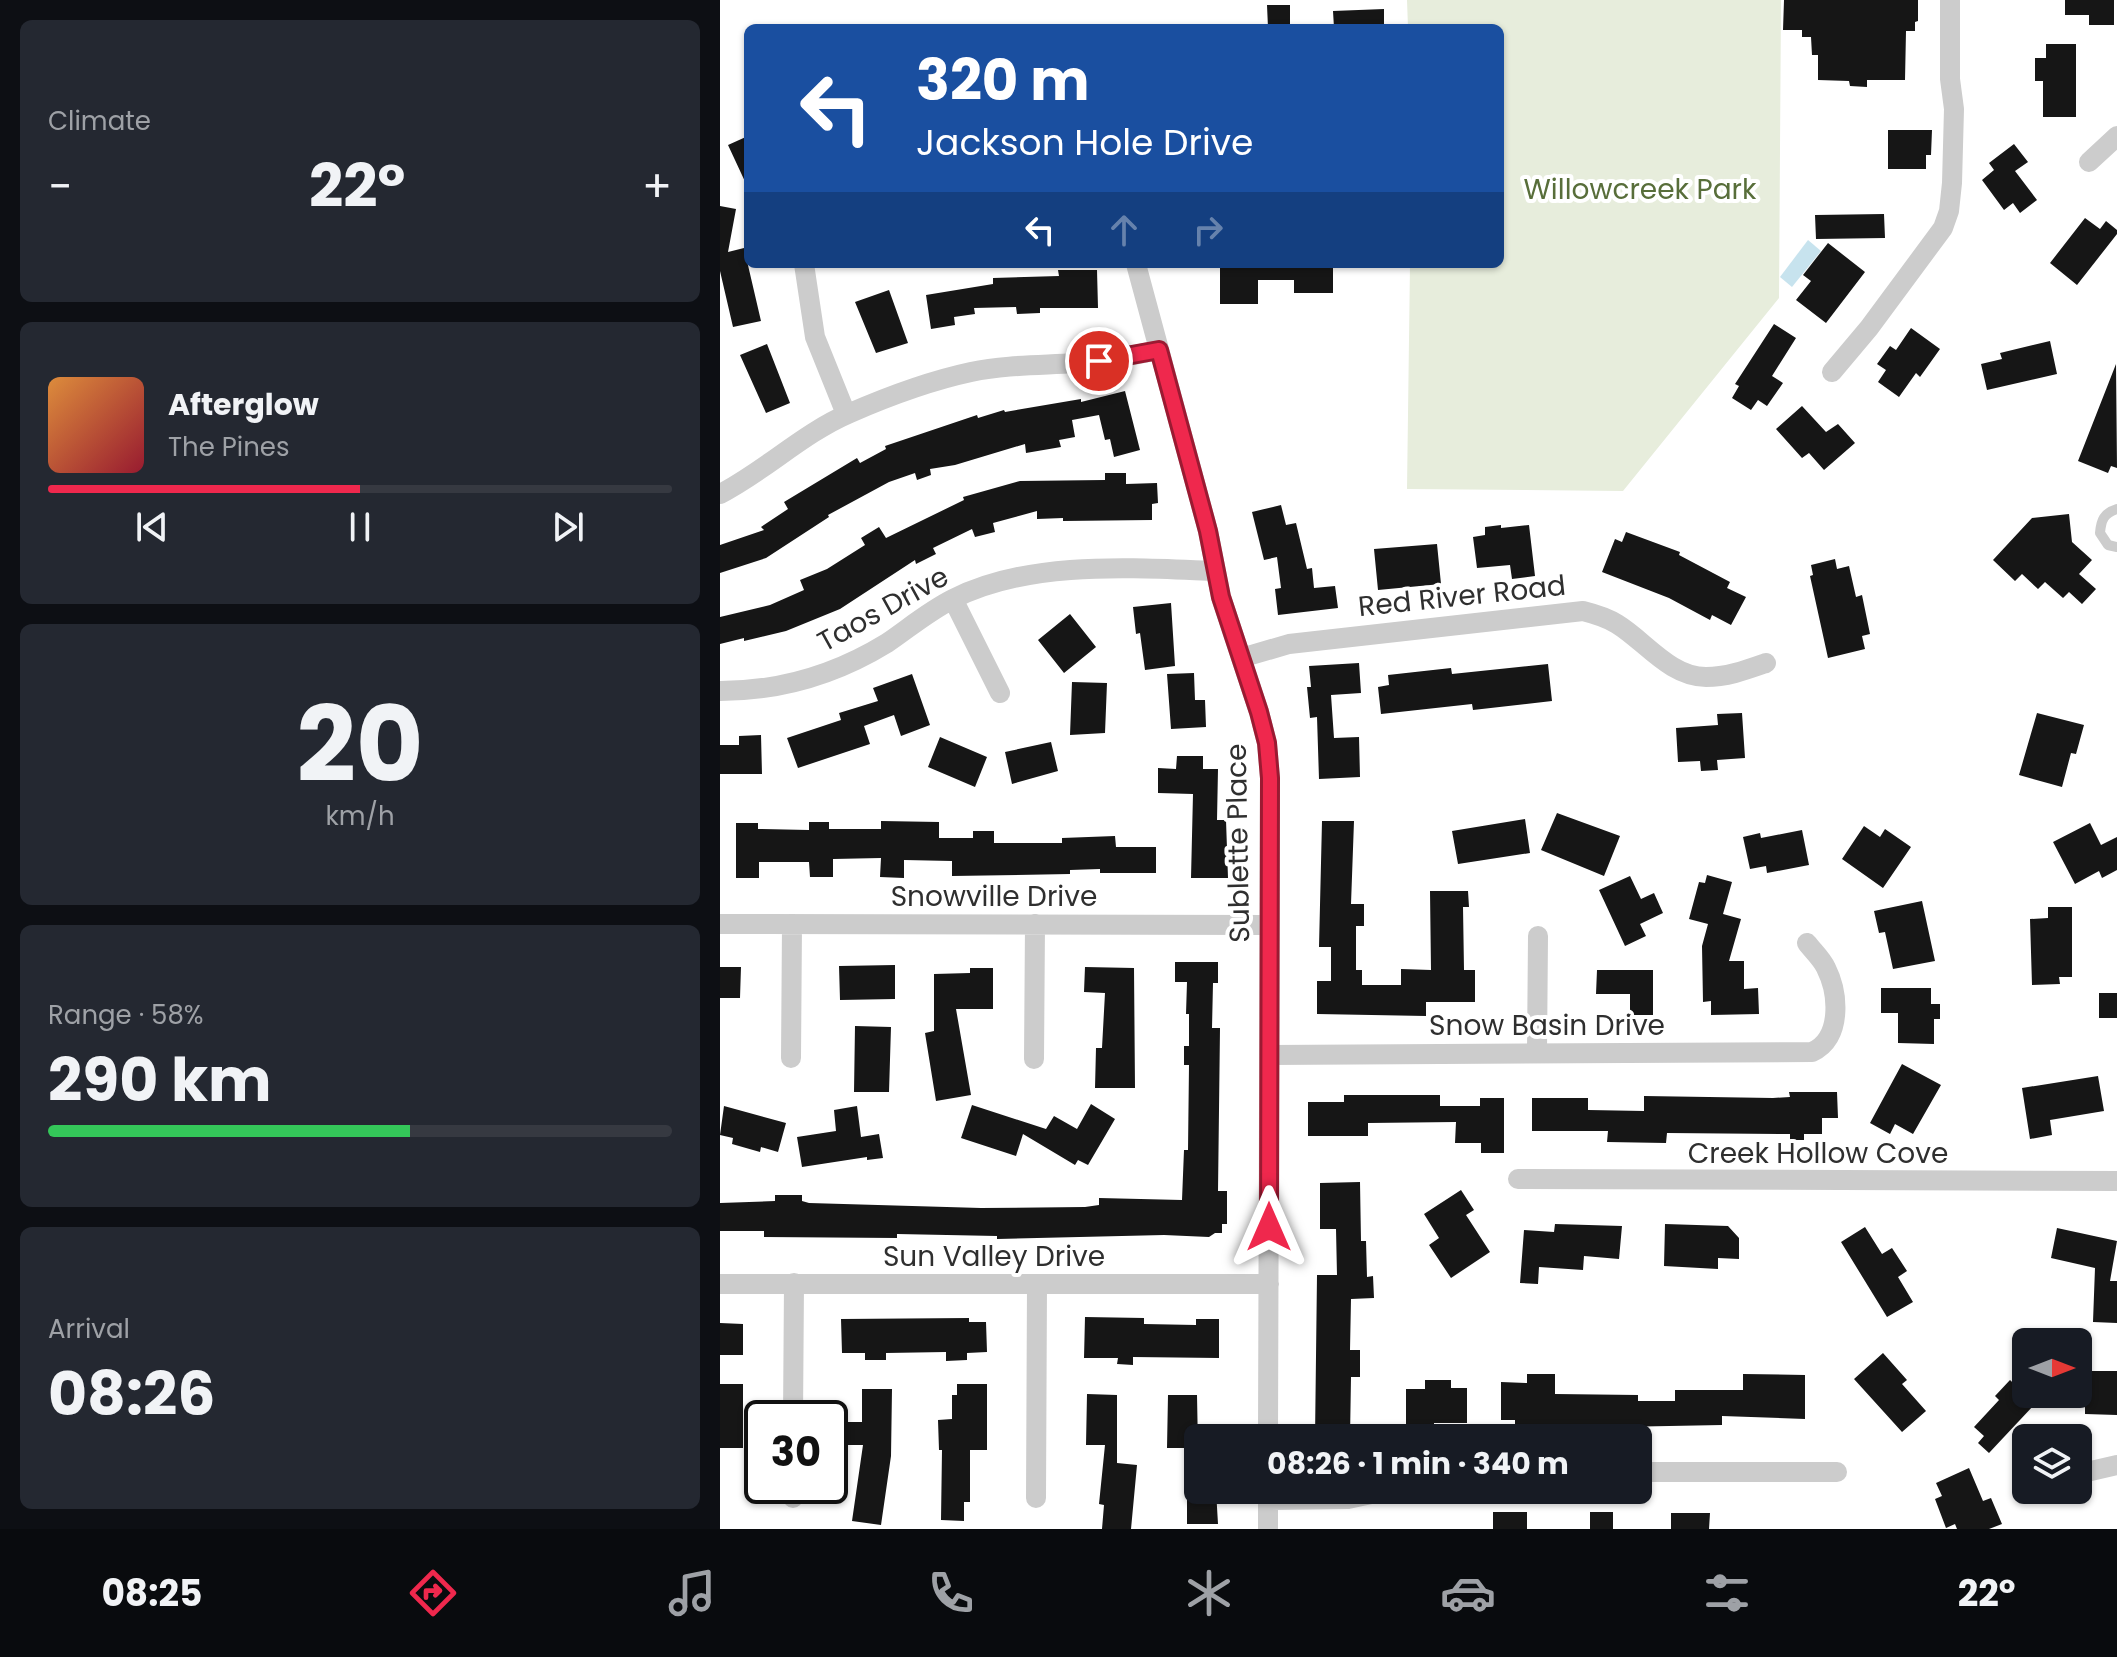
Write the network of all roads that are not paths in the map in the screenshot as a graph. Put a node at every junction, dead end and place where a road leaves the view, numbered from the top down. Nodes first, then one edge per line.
1 (1950, 0) edge
2 (2117, 136) edge
3 (2089, 162) dead end
4 (805, 268) edge
5 (1137, 268) edge
6 (1159, 350) junction
7 (1832, 372) dead end
8 (846, 414) junction
9 (720, 494) edge
10 (2117, 509) edge
11 (2117, 547) edge
12 (1216, 571) junction
13 (953, 599) junction
14 (1241, 658) junction
15 (1766, 663) dead end
16 (720, 691) edge
17 (1000, 693) dead end
18 (720, 924) edge
19 (792, 924) junction
20 (1035, 924) junction
21 (1269, 925) junction
22 (1538, 936) dead end
23 (1807, 943) dead end
24 (1537, 1052) junction
25 (1269, 1055) junction
26 (791, 1058) dead end
27 (1034, 1059) dead end
28 (1518, 1179) dead end
29 (2117, 1181) edge
30 (794, 1283) junction
31 (720, 1284) edge
32 (1037, 1284) junction
33 (1269, 1284) junction
34 (793, 1400) edge
35 (1268, 1424) edge
36 (2117, 1465) edge
37 (2092, 1471) edge
38 (1652, 1472) edge
39 (1837, 1472) dead end
40 (1036, 1498) dead end
41 (1268, 1504) edge
42 (1268, 1529) edge

1 - 7 street
2 - 3 street
4 - 8 street
5 - 6 street, Sublette Place
6 - 8 street
6 - 12 street, Sublette Place
8 - 9 street
10 - 11 lane
12 - 13 street, Taos Drive
12 - 14 street, Sublette Place
13 - 16 street, Taos Drive
13 - 17 street
14 - 15 street, Red River Road
14 - 21 street, Sublette Place
18 - 19 street, Snowville Drive
19 - 20 street, Snowville Drive
19 - 26 street
20 - 21 street, Snowville Drive
20 - 27 street
21 - 25 street, Sublette Place
22 - 24 street
23 - 24 street, Snow Basin Drive
24 - 25 street, Snow Basin Drive
25 - 33 street, Sublette Place
28 - 29 street, Creek Hollow Cove
30 - 31 street, Sun Valley Drive
30 - 32 street, Sun Valley Drive
30 - 34 street
32 - 33 street, Sun Valley Drive
32 - 40 street
33 - 35 street, Sublette Place
36 - 37 street
38 - 39 street
41 - 42 street

